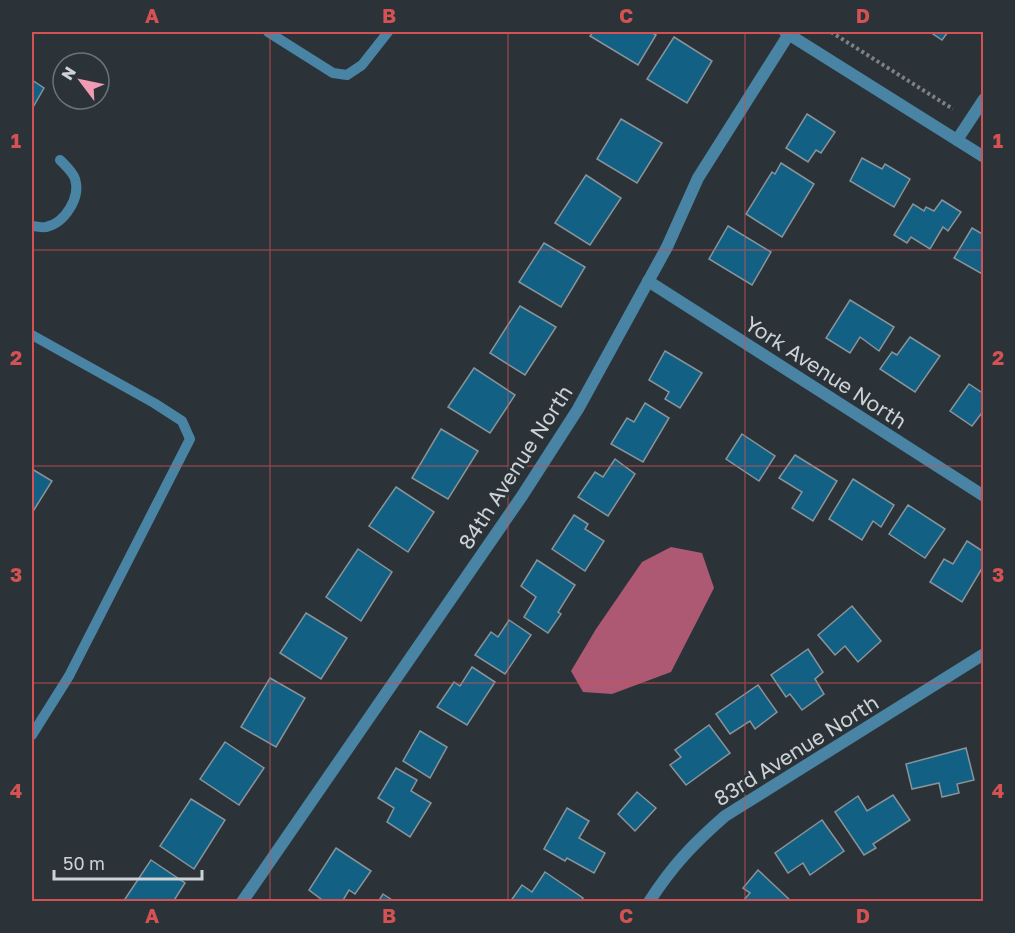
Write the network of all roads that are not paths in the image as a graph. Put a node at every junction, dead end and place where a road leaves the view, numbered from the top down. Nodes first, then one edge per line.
1 (268, 32) edge
2 (388, 32) edge
3 (787, 33) edge
4 (984, 99) edge
5 (957, 140) junction
6 (984, 157) edge
7 (60, 160) dead end
8 (32, 226) edge
9 (648, 281) junction
10 (32, 335) edge
11 (984, 496) edge
12 (984, 654) edge
13 (32, 735) edge
14 (242, 902) edge
15 (649, 902) edge

1 - 2 lane
3 - 5 street
3 - 9 street, 84th Avenue North
4 - 5 street
5 - 6 street
7 - 8 lane
9 - 11 street, York Avenue North
9 - 14 street, 84th Avenue North
10 - 13 lane
12 - 15 street, 83rd Avenue North

